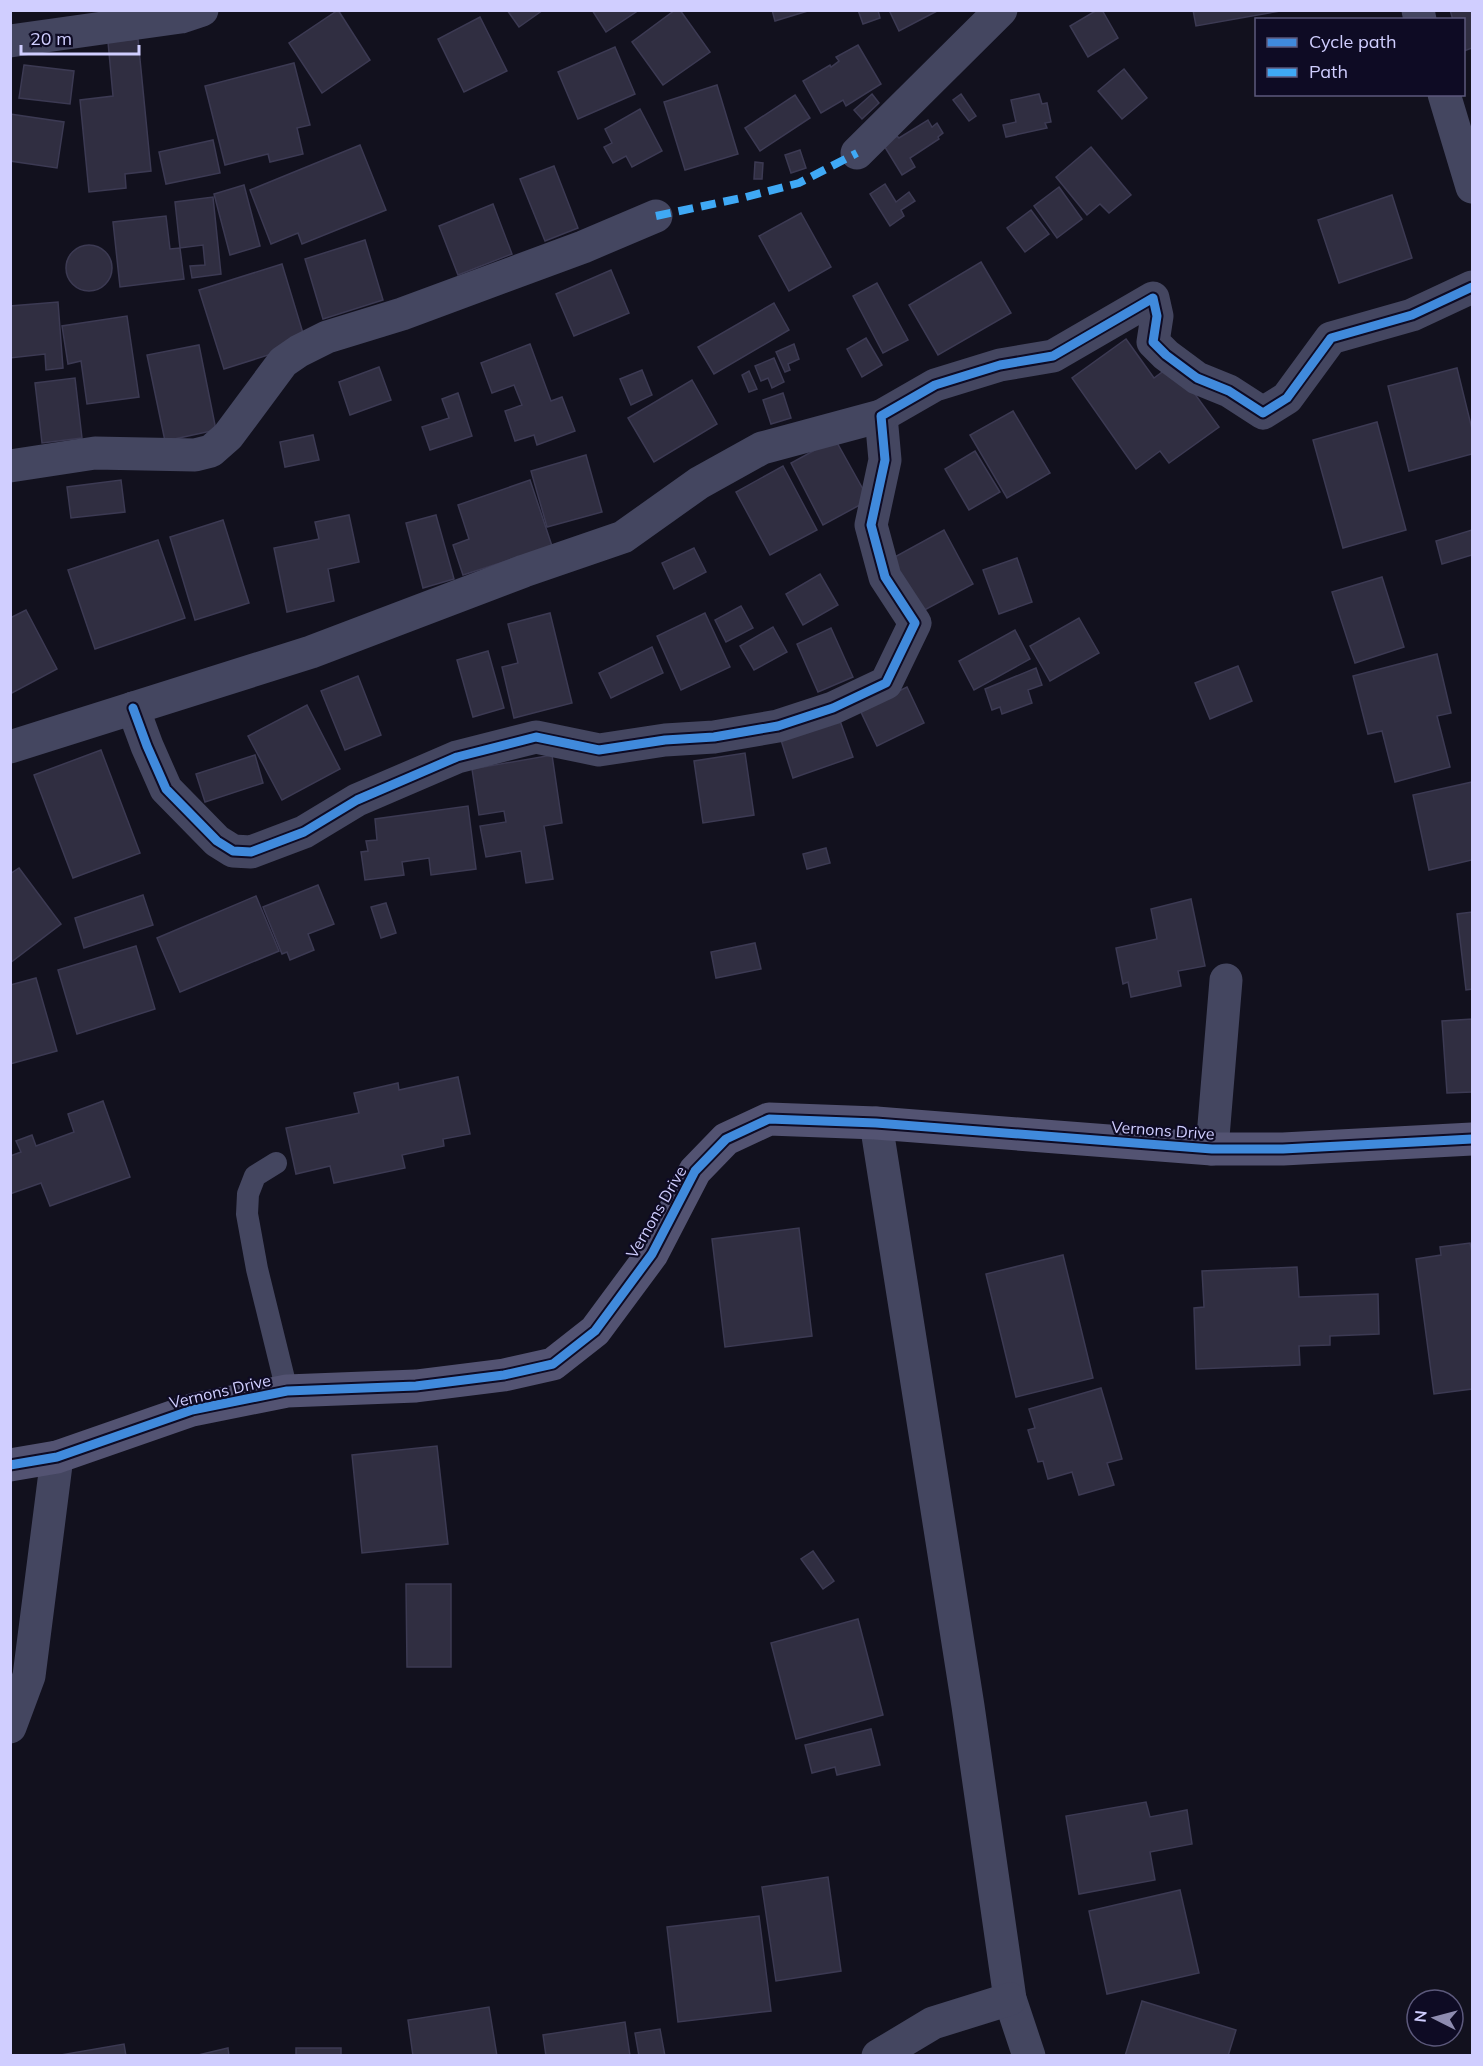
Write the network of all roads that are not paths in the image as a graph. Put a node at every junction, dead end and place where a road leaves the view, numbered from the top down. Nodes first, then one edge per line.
1 (202, 10) edge
2 (1001, 10) edge
3 (10, 41) edge
4 (1445, 96) edge
5 (857, 153) dead end
6 (1473, 187) edge
7 (656, 216) dead end
8 (1473, 287) edge
9 (881, 416) junction
10 (10, 466) edge
11 (133, 708) junction
12 (10, 747) edge
13 (1226, 980) dead end
14 (876, 1123) junction
15 (1473, 1139) edge
16 (1212, 1149) junction
17 (276, 1163) dead end
18 (287, 1391) junction
19 (57, 1457) junction
20 (10, 1466) edge
21 (10, 1727) edge
22 (1010, 1999) junction
23 (878, 2055) edge
24 (1029, 2055) edge

1 - 3 street
2 - 5 street
4 - 6 street
7 - 10 street
8 - 9 street
9 - 11 street
9 - 11 street
11 - 12 street
13 - 16 street
14 - 16 street, Vernons Drive
14 - 18 street, Vernons Drive
14 - 22 street
15 - 16 street, Vernons Drive
17 - 18 lane
18 - 19 street, Vernons Drive
19 - 20 street, Vernons Drive
19 - 21 street
22 - 23 street
22 - 24 street

